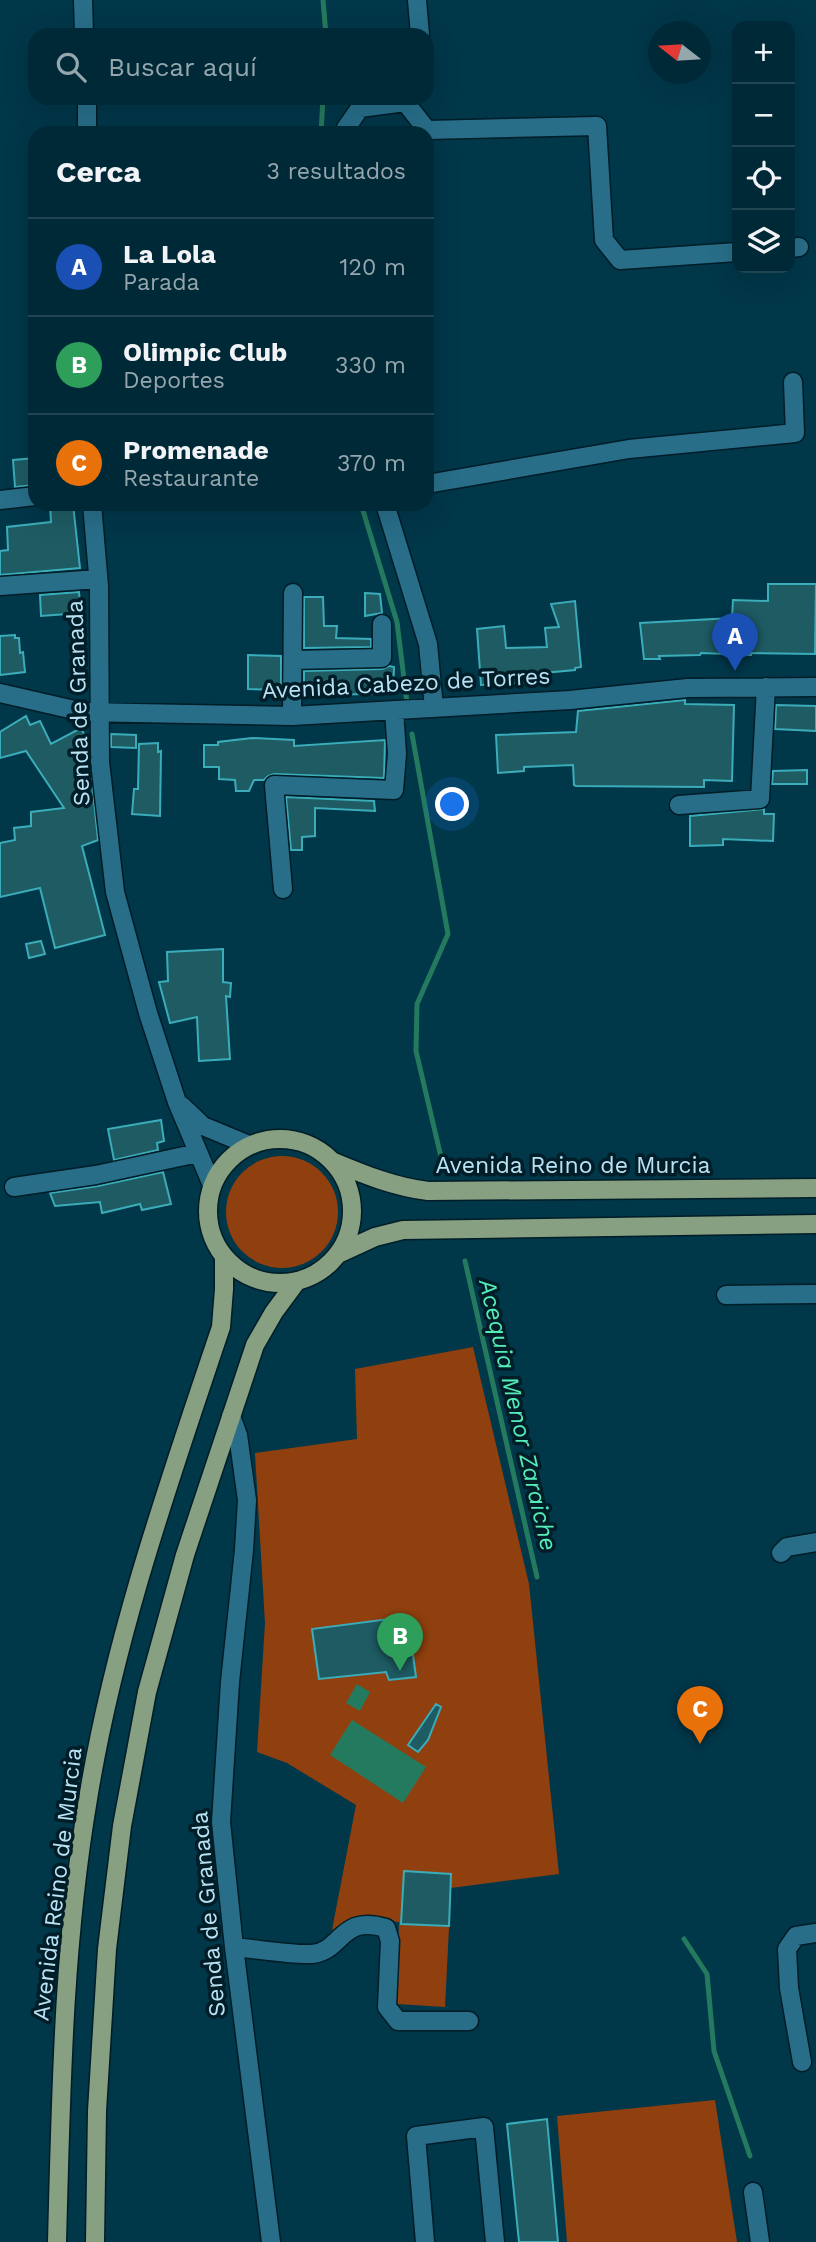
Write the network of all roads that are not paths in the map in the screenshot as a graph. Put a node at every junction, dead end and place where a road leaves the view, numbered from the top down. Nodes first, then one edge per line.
1 (83, 0) edge
2 (417, 0) edge
3 (84, 28) edge
4 (419, 28) edge
5 (86, 105) edge
6 (377, 105) edge
7 (410, 105) edge
8 (88, 126) edge
9 (347, 126) edge
10 (425, 126) edge
11 (434, 130) edge
12 (732, 252) edge
13 (793, 382) dead end
14 (434, 483) edge
15 (28, 497) edge
16 (0, 500) edge
17 (93, 511) edge
18 (387, 511) edge
19 (98, 579) junction
20 (0, 586) edge
21 (293, 593) dead end
22 (382, 624) dead end
23 (293, 660) junction
24 (766, 687) junction
25 (816, 687) edge
26 (0, 693) edge
27 (434, 708) junction
28 (394, 710) junction
29 (101, 713) junction
30 (292, 716) junction
31 (679, 805) dead end
32 (283, 889) dead end
33 (177, 1102) junction
34 (248, 1145) junction
35 (198, 1153) junction
36 (334, 1162) junction
37 (212, 1185) junction
38 (15, 1187) dead end
39 (816, 1188) edge
40 (816, 1224) edge
41 (338, 1254) junction
42 (224, 1257) junction
43 (297, 1281) junction
44 (816, 1294) edge
45 (726, 1295) dead end
46 (231, 1416) junction
47 (816, 1542) edge
48 (781, 1553) dead end
49 (816, 1933) edge
50 (234, 1947) junction
51 (469, 2021) dead end
52 (802, 2062) dead end
53 (753, 2192) dead end
54 (57, 2242) edge
55 (95, 2242) edge
56 (271, 2242) edge
57 (425, 2242) edge
58 (495, 2242) edge
59 (760, 2242) edge

1 - 3 street
2 - 4 street
5 - 8 street
6 - 9 street
7 - 10 street
11 - 12 street
13 - 14 street
15 - 16 street
17 - 19 street, Senda de Granada
18 - 27 street
19 - 20 street
19 - 29 street, Senda de Granada
21 - 23 street
22 - 23 street
23 - 30 street
24 - 25 street, Avenida Cabezo de Torres
24 - 27 street, Avenida Cabezo de Torres
24 - 31 street
26 - 29 street, Avenida Cabezo de Torres
27 - 28 street, Avenida Cabezo de Torres
28 - 30 street, Avenida Cabezo de Torres
28 - 32 street
29 - 30 street, Avenida Cabezo de Torres
29 - 33 street, Senda de Granada
33 - 34 street
33 - 35 street, Senda de Granada
34 - 36 main road
34 - 37 main road
35 - 37 street, Senda de Granada
35 - 38 street
36 - 39 main road, Avenida Reino de Murcia
36 - 41 main road
37 - 42 main road
40 - 41 main road
41 - 43 main road
42 - 43 main road
42 - 54 main road, Avenida Reino de Murcia
43 - 46 main road
44 - 45 street
46 - 50 street, Senda de Granada
46 - 55 main road
47 - 48 street
49 - 52 street
50 - 51 street
50 - 56 street, Senda de Granada
53 - 59 street
57 - 58 street

